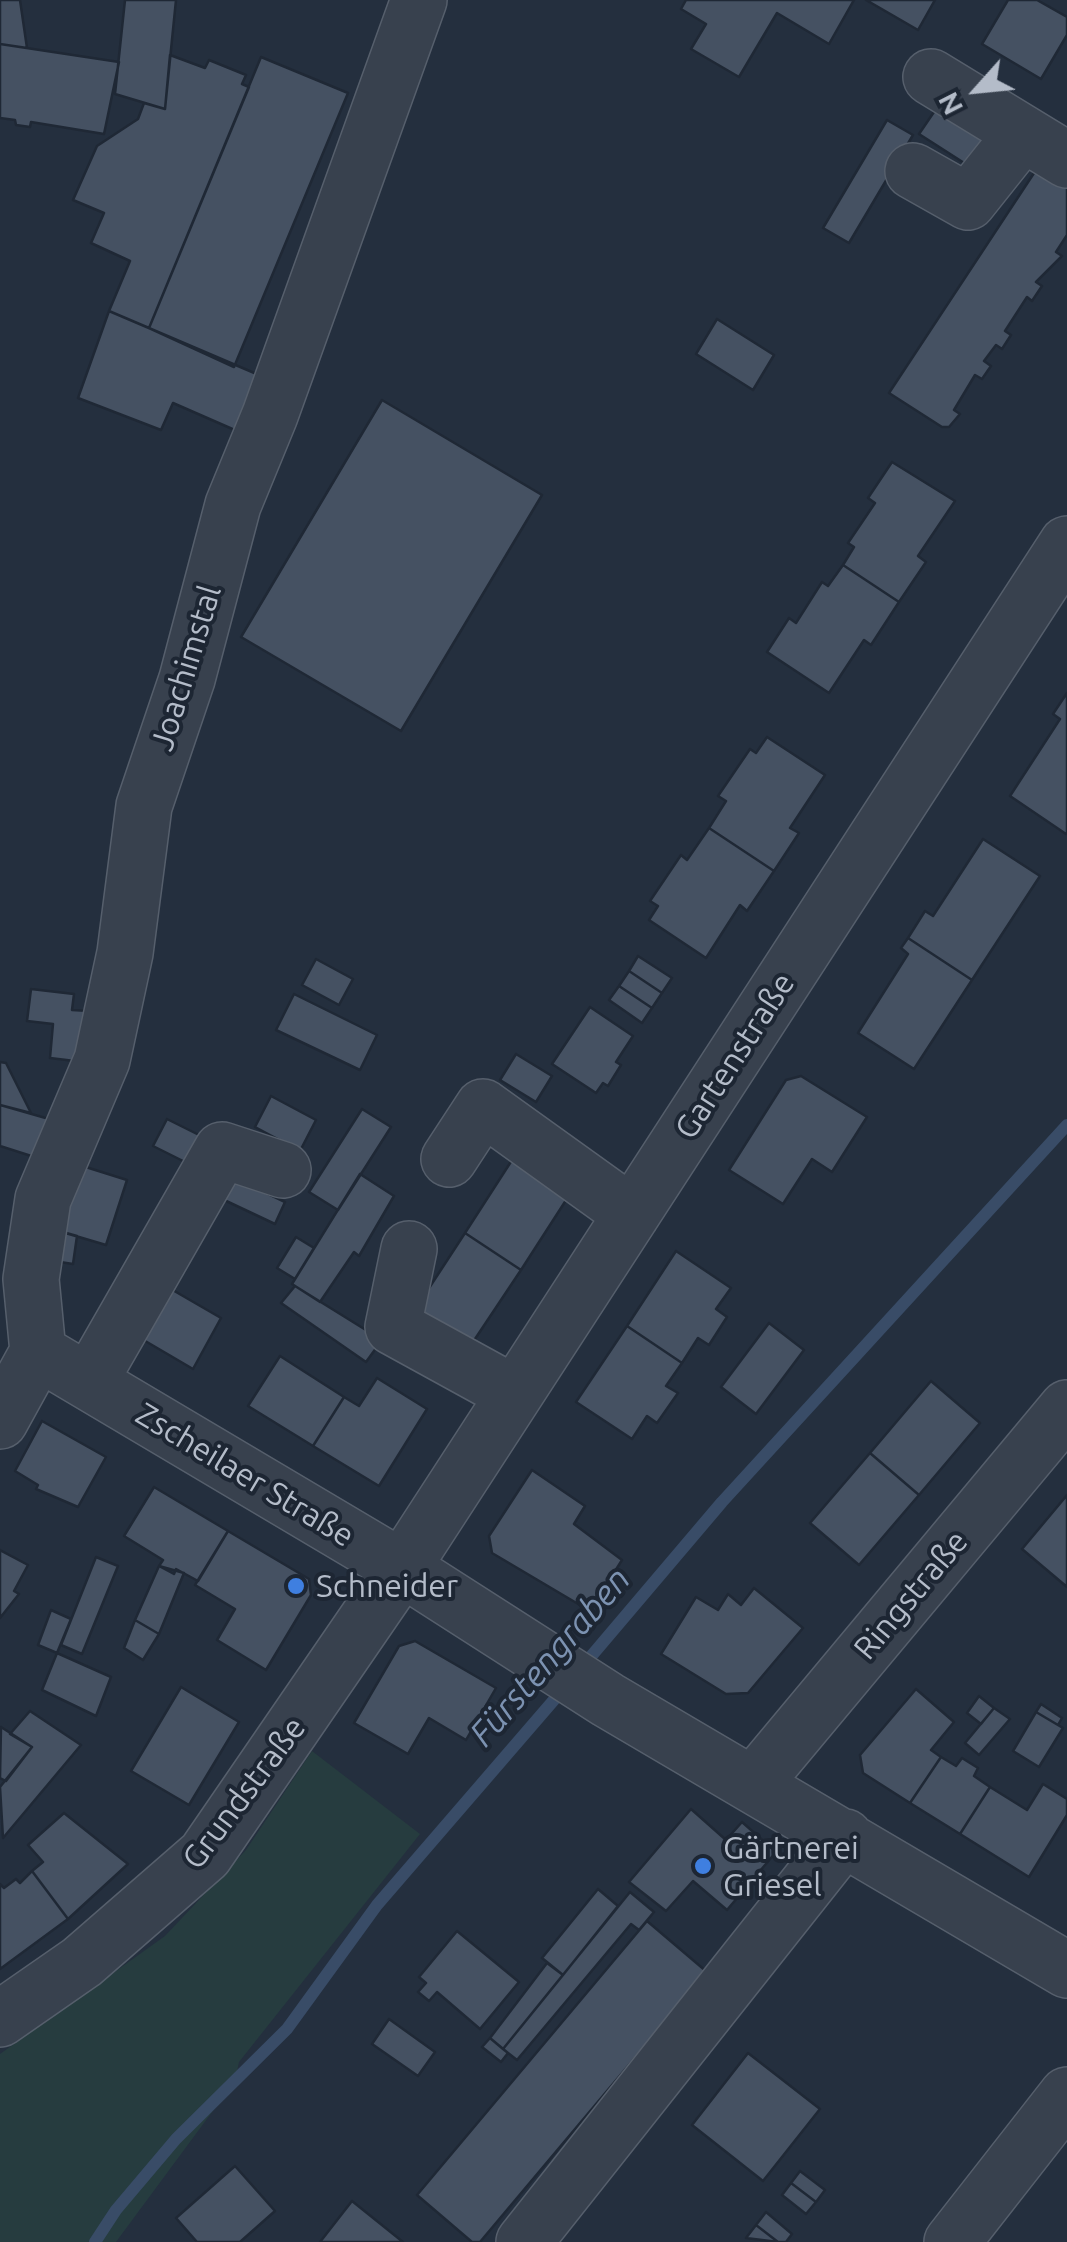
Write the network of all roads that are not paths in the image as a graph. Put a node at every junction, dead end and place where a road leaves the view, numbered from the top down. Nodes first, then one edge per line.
1 (418, 0) edge
2 (932, 77) dead end
3 (1045, 146) edge
4 (913, 171) dead end
5 (1067, 544) edge
6 (449, 1159) dead end
7 (283, 1170) dead end
8 (632, 1214) junction
9 (409, 1249) dead end
10 (38, 1352) junction
11 (89, 1382) junction
12 (515, 1394) junction
13 (1067, 1408) edge
14 (0, 1421) edge
15 (402, 1568) junction
16 (755, 1782) junction
17 (844, 1837) junction
18 (1067, 1970) edge
19 (0, 2019) edge
20 (1067, 2095) edge
21 (528, 2241) edge
22 (952, 2242) edge

1 - 10 street, Joachimstal
2 - 3 street
3 - 4 street
5 - 8 street, Gartenstraße
6 - 8 street
7 - 11 street
8 - 12 street, Gartenstraße
9 - 12 street
10 - 11 street, Zscheilaer Straße
10 - 14 street
11 - 15 street, Zscheilaer Straße
12 - 15 street, Gartenstraße
13 - 16 street, Ringstraße
15 - 16 street, Zscheilaer Straße
15 - 19 street, Grundstraße
16 - 17 street, Zscheilaer Straße
17 - 18 street, Zscheilaer Straße
17 - 21 street
20 - 22 street

